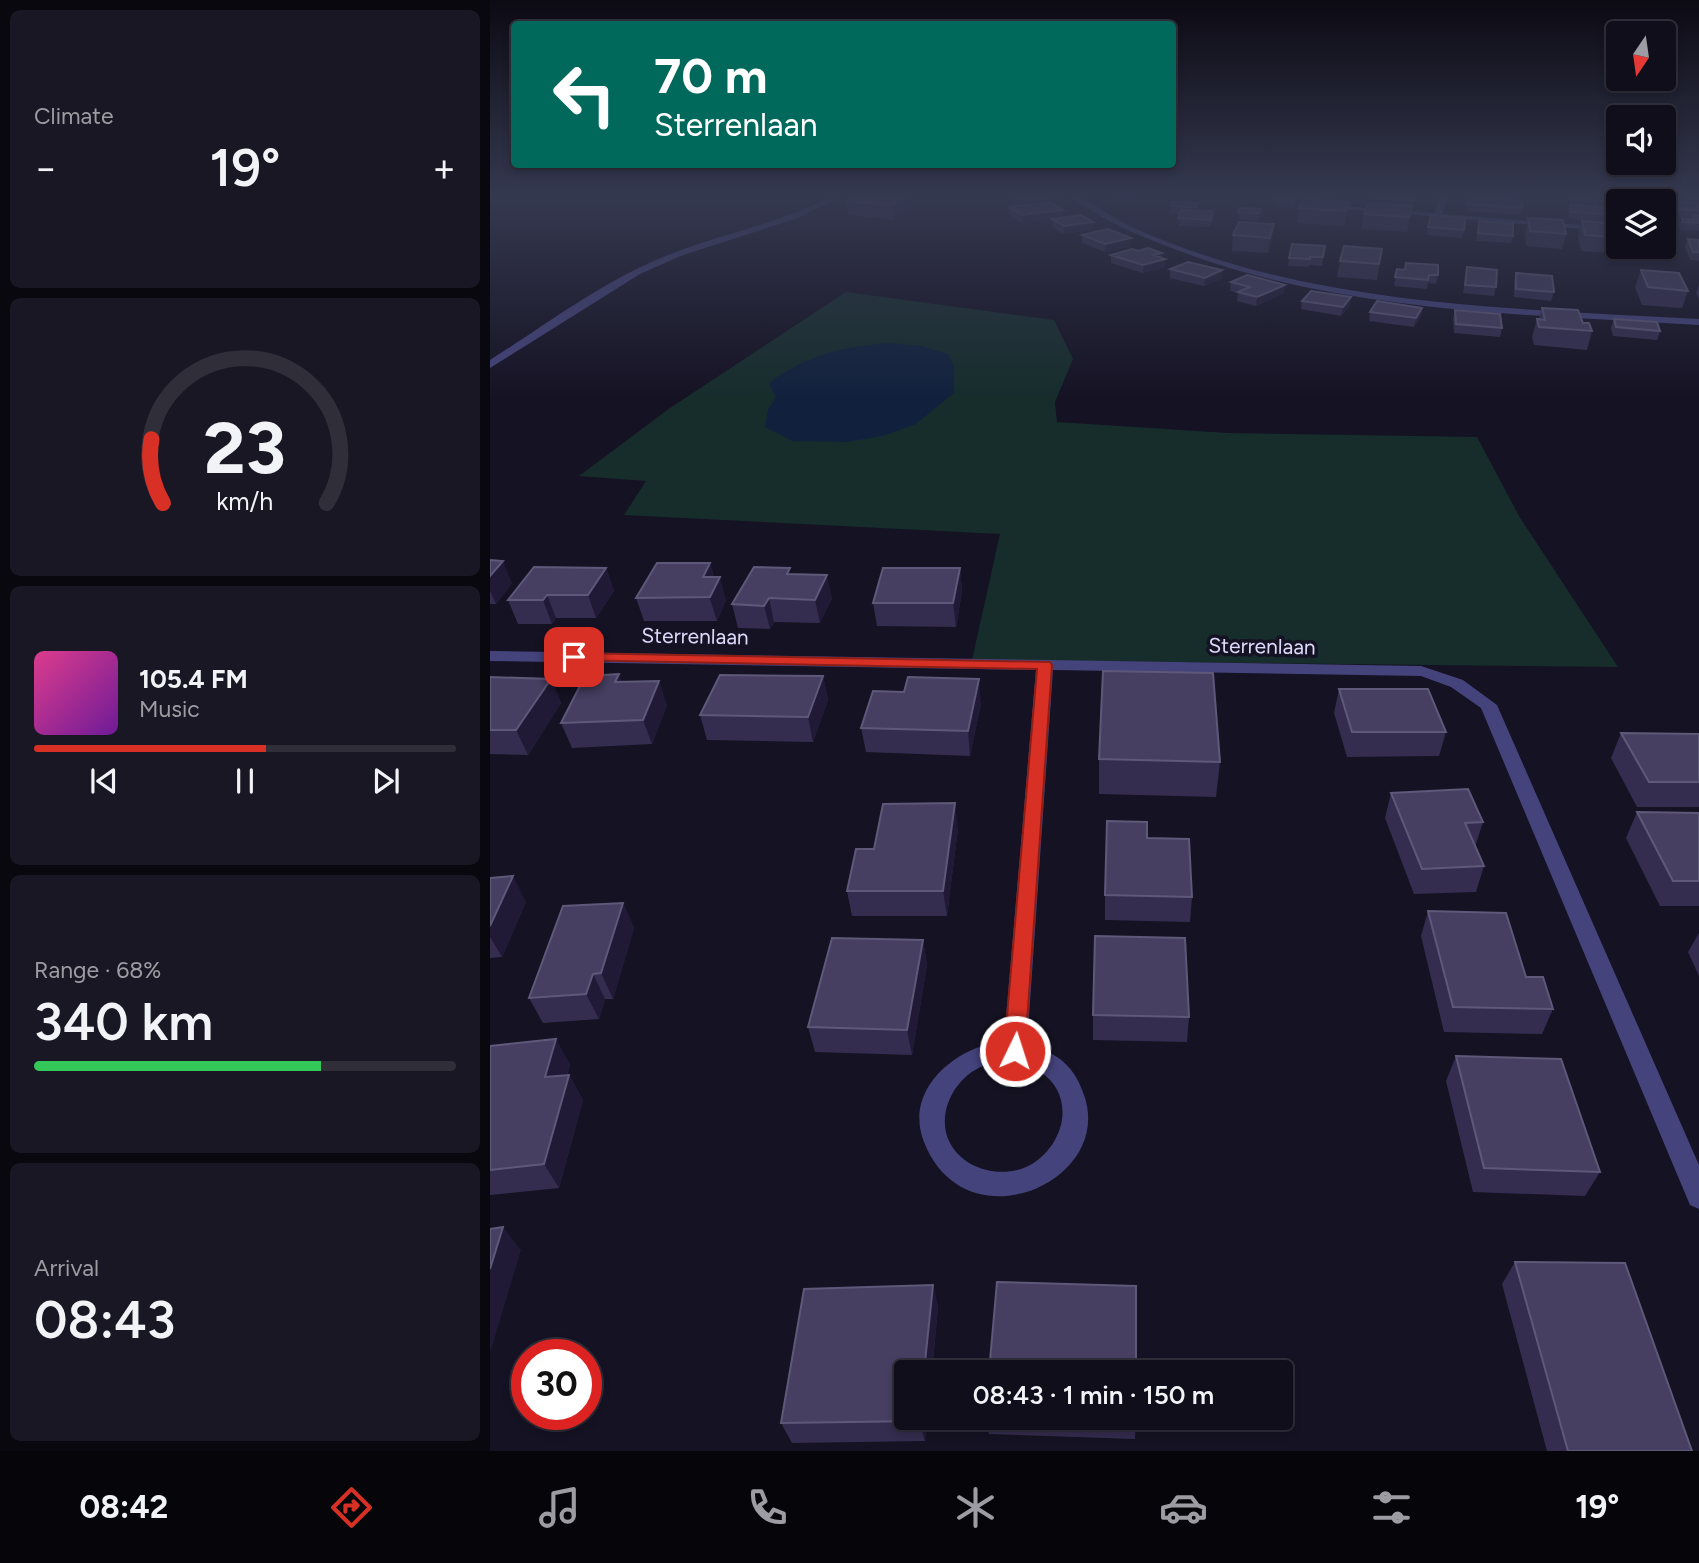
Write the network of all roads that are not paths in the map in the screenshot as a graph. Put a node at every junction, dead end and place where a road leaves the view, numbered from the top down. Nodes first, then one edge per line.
1 (655, 264) edge
2 (1226, 264) edge
3 (1699, 322) edge
4 (490, 365) edge
5 (490, 656) edge
6 (1045, 665) junction
7 (1015, 1051) junction
8 (1699, 1196) edge

1 - 4 street
2 - 3 street
5 - 6 street, Sterrenlaan
6 - 7 street
6 - 8 street, Sterrenlaan
7 - 7 street

